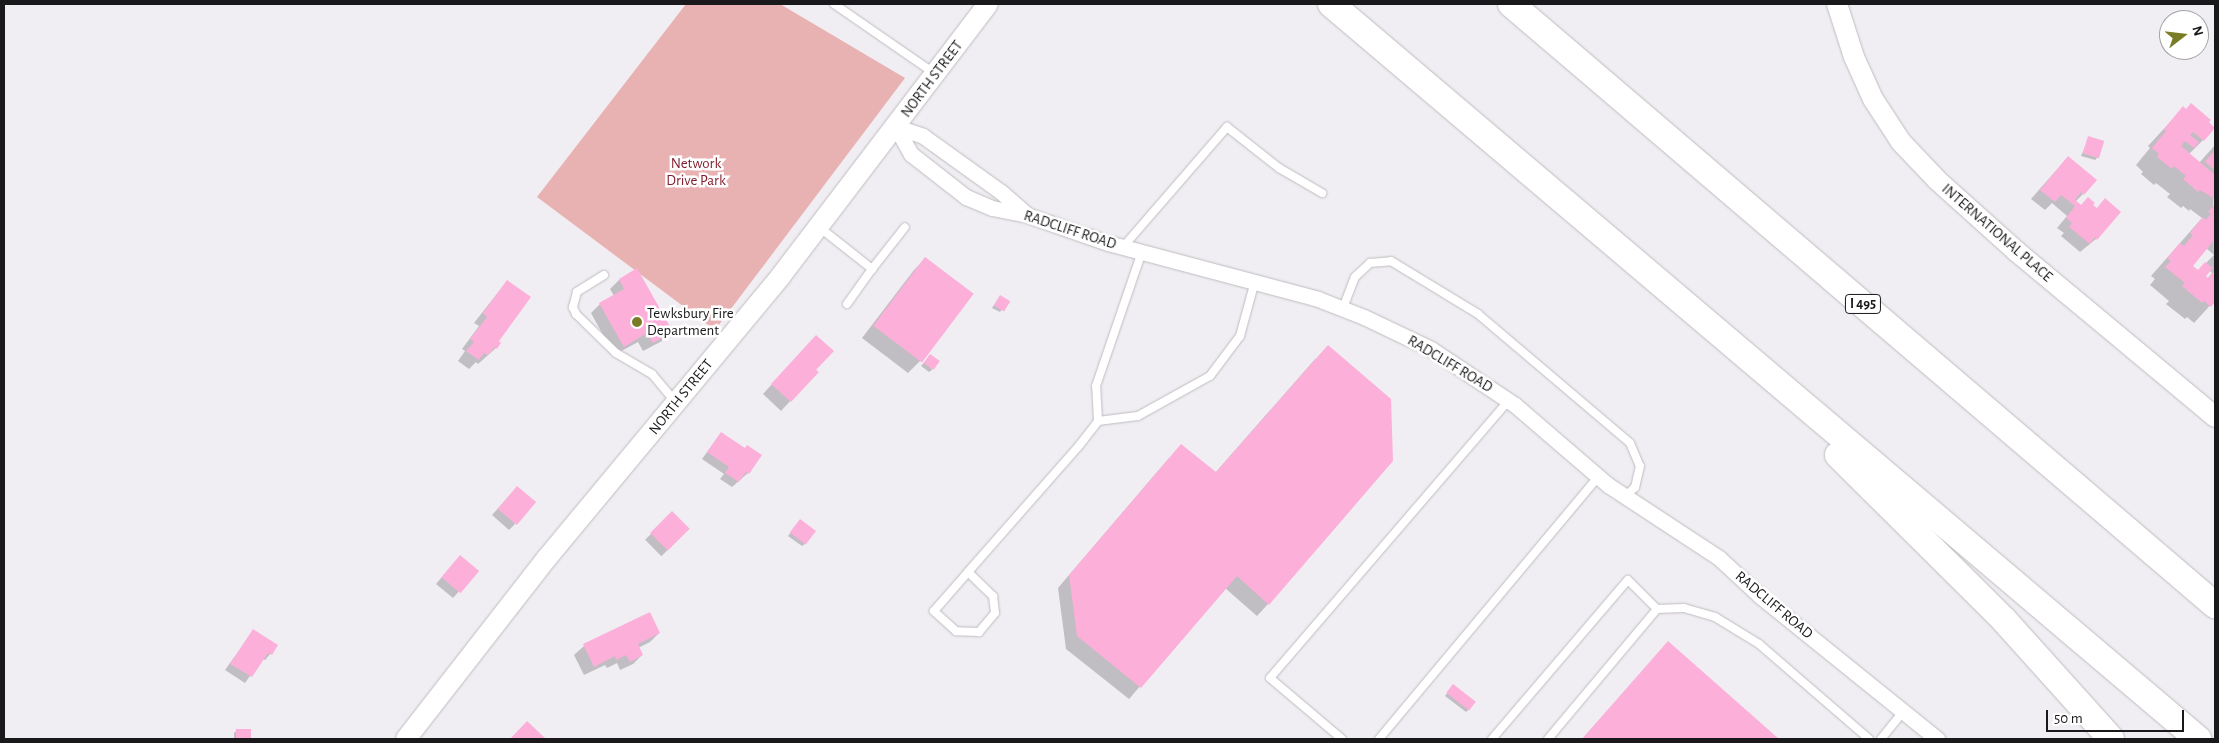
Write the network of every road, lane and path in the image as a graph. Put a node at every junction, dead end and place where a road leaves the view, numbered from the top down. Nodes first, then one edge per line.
1 (834, 4) edge
2 (988, 4) edge
3 (1331, 4) edge
4 (1511, 4) edge
5 (1838, 4) edge
6 (936, 74) junction
7 (896, 127) junction
8 (1322, 193) dead end
9 (1027, 215) junction
10 (819, 226) junction
11 (904, 226) dead end
12 (1123, 247) junction
13 (1142, 252) junction
14 (872, 269) junction
15 (604, 275) dead end
16 (1255, 281) junction
17 (1672, 294) junction
18 (847, 304) dead end
19 (1342, 308) junction
20 (1509, 400) junction
21 (676, 404) junction
22 (2215, 418) edge
23 (1098, 421) junction
24 (1598, 477) junction
25 (1625, 497) junction
26 (968, 572) junction
27 (2215, 605) edge
28 (1657, 609) junction
29 (1903, 712) junction
30 (406, 739) edge
31 (1342, 739) edge
32 (1379, 739) edge
33 (1492, 739) edge
34 (1548, 739) edge
35 (1870, 739) edge
36 (1881, 739) edge
37 (1937, 739) edge
38 (2110, 739) edge
39 (2198, 739) edge

1 - 6 lane
2 - 6 main road, NORTH STREET
3 - 17 highway
4 - 27 highway, I 495
5 - 22 main road, INTERNATIONAL PLACE
6 - 7 main road, NORTH STREET
7 - 9 street
7 - 9 street, RADCLIFF ROAD
7 - 10 main road, NORTH STREET
8 - 12 lane
9 - 12 street, RADCLIFF ROAD
10 - 14 lane
10 - 21 main road, NORTH STREET
11 - 14 lane
12 - 13 street, RADCLIFF ROAD
13 - 16 street, RADCLIFF ROAD
13 - 23 lane
14 - 18 lane
15 - 21 lane
16 - 19 street, RADCLIFF ROAD
16 - 23 lane
17 - 38 highway
17 - 39 highway
19 - 20 street, RADCLIFF ROAD
19 - 25 lane
20 - 24 street, RADCLIFF ROAD
20 - 31 lane
21 - 30 main road, NORTH STREET
23 - 26 lane
24 - 25 street, RADCLIFF ROAD
24 - 32 lane
25 - 29 street, RADCLIFF ROAD
26 - 26 lane
28 - 33 lane
28 - 34 lane
28 - 35 lane
29 - 36 lane
29 - 37 street, RADCLIFF ROAD

